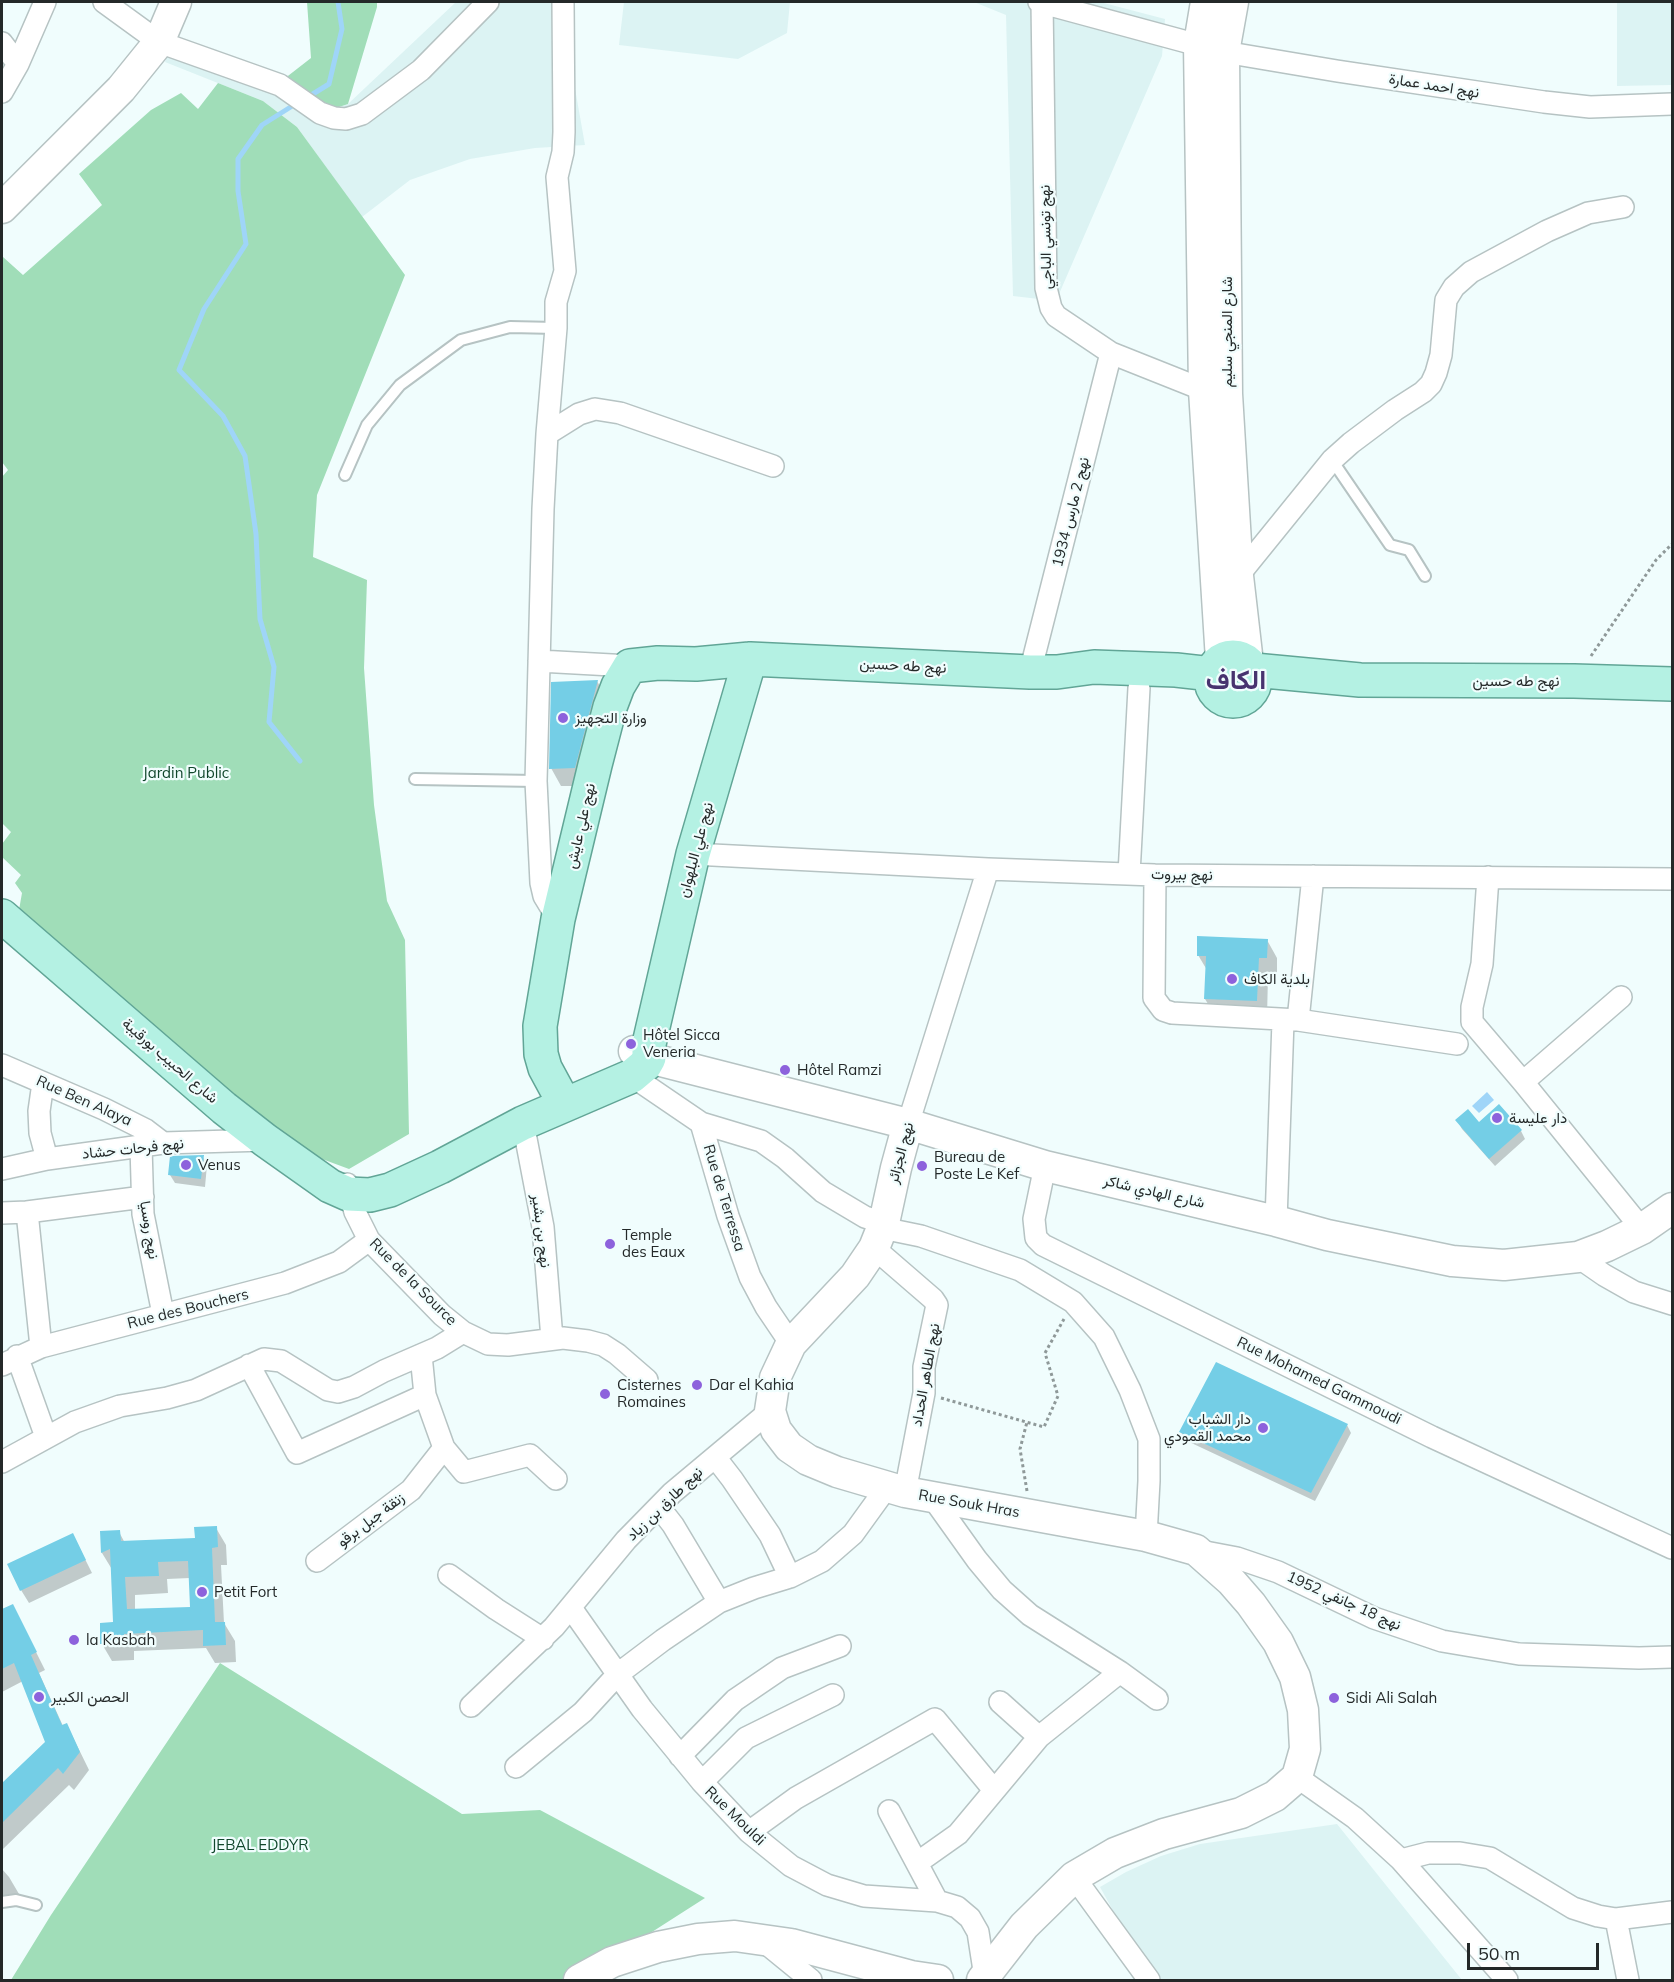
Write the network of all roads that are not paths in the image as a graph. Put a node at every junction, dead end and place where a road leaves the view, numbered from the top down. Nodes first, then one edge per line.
1 (45, 2) edge
2 (104, 2) edge
3 (176, 2) edge
4 (488, 2) edge
5 (563, 2) edge
6 (1040, 2) edge
7 (1206, 2) edge
8 (1233, 2) edge
9 (159, 42) junction
10 (2, 43) edge
11 (1211, 48) junction
12 (18, 64) junction
13 (2, 92) edge
14 (1672, 104) edge
15 (1623, 207) dead end
16 (2, 208) edge
17 (556, 328) junction
18 (1111, 353) junction
19 (1216, 392) junction
20 (547, 434) junction
21 (1332, 460) junction
22 (773, 466) dead end
23 (345, 475) dead end
24 (1238, 576) junction
25 (1425, 576) dead end
26 (750, 659) junction
27 (539, 661) junction
28 (630, 666) junction
29 (1043, 672) junction
30 (1233, 674) junction
31 (1672, 684) edge
32 (1139, 688) junction
33 (415, 779) dead end
34 (536, 780) junction
35 (693, 854) junction
36 (988, 869) junction
37 (1129, 874) junction
38 (1155, 874) junction
39 (1313, 876) junction
40 (1488, 877) junction
41 (1672, 879) edge
42 (2, 903) edge
43 (2, 916) edge
44 (558, 919) junction
45 (1621, 997) dead end
46 (1290, 1020) junction
47 (1457, 1044) dead end
48 (641, 1057) junction
49 (2, 1065) edge
50 (1524, 1082) junction
51 (43, 1083) junction
52 (561, 1096) junction
53 (524, 1123) junction
54 (702, 1124) junction
55 (908, 1124) junction
56 (269, 1136) junction
57 (163, 1143) junction
58 (141, 1146) junction
59 (47, 1159) junction
60 (1045, 1166) junction
61 (2, 1169) edge
62 (347, 1186) junction
63 (143, 1197) junction
64 (1672, 1208) edge
65 (27, 1212) junction
66 (2, 1213) edge
67 (1276, 1221) junction
68 (1642, 1229) junction
69 (880, 1233) junction
70 (369, 1240) junction
71 (1578, 1257) junction
72 (1672, 1304) edge
73 (163, 1314) junction
74 (463, 1332) junction
75 (552, 1339) junction
76 (791, 1344) junction
77 (41, 1347) junction
78 (421, 1355) junction
79 (9, 1361) edge
80 (249, 1365) junction
81 (647, 1380) dead end
82 (425, 1395) junction
83 (770, 1411) junction
84 (46, 1437) junction
85 (444, 1448) junction
86 (715, 1457) junction
87 (2, 1462) edge
88 (556, 1479) dead end
89 (908, 1492) junction
90 (659, 1507) junction
91 (1146, 1536) junction
92 (1672, 1548) edge
93 (1196, 1550) junction
94 (317, 1561) dead end
95 (449, 1575) dead end
96 (790, 1577) junction
97 (719, 1602) junction
98 (571, 1608) junction
99 (543, 1639) junction
100 (840, 1646) dead end
101 (1672, 1657) edge
102 (1120, 1672) junction
103 (618, 1674) junction
104 (833, 1695) dead end
105 (1157, 1699) dead end
106 (1000, 1702) dead end
107 (471, 1706) dead end
108 (1039, 1737) junction
109 (680, 1756) junction
110 (516, 1767) dead end
111 (1297, 1777) junction
112 (702, 1782) junction
113 (994, 1790) junction
114 (889, 1811) dead end
115 (749, 1832) junction
116 (1401, 1860) junction
117 (917, 1863) junction
118 (1074, 1877) junction
119 (937, 1901) junction
120 (2, 1902) edge
121 (36, 1905) dead end
122 (1672, 1912) edge
123 (1616, 1919) junction
124 (762, 1940) junction
125 (983, 1979) edge
126 (579, 1980) edge
127 (811, 1980) edge
128 (938, 1980) edge
129 (1149, 1980) edge
130 (1507, 1980) edge
131 (1628, 1980) edge

1 - 12 street
2 - 9 street
3 - 9 main road
4 - 9 street
5 - 17 street
6 - 11 street, نهج احمد عمارة
6 - 18 street, نهج تونسي الباجي
7 - 11 main road, شارع المنجي سليم
8 - 11 main road, شارع المنجي سليم
9 - 16 main road
10 - 12 street
11 - 14 street, نهج احمد عمارة
11 - 19 main road, شارع المنجي سليم
12 - 13 street
15 - 21 street
17 - 20 street
17 - 23 lane
18 - 19 street, نهج تونسي الباجي
18 - 29 street, نهج 2 مارس 1934
19 - 24 main road, شارع المنجي سليم
19 - 30 main road, شارع المنجي سليم
20 - 22 street
20 - 27 street
21 - 24 street
21 - 25 lane
24 - 30 main road, شارع المنجي سليم
26 - 28 main road
26 - 29 main road, نهج طه حسين
26 - 35 main road, نهج علي البلهوان
27 - 28 street
27 - 34 street
28 - 44 main road, نهج علي عايش
29 - 30 main road, نهج طه حسين
29 - 32 main road, نهج طه حسين
30 - 31 main road, نهج طه حسين
30 - 32 main road, نهج طه حسين
32 - 37 street
33 - 34 lane
34 - 44 street
35 - 36 street, نهج بيروت
35 - 48 main road, نهج علي البلهوان
36 - 37 street, نهج بيروت
36 - 55 street, نهج الجزائر
37 - 38 street, نهج بيروت
38 - 39 street, نهج بيروت
38 - 46 street
39 - 40 street, نهج بيروت
39 - 46 street
40 - 41 street, نهج بيروت
40 - 50 street
42 - 56 main road, شارع الحبيب بورقيبة
43 - 56 main road, شارع الحبيب بورقيبة
44 - 52 main road, نهج علي عايش
45 - 50 street
46 - 47 street
46 - 67 street
48 - 52 main road
48 - 54 street, Rue de Terressa
48 - 55 main road, شارع الهادي شاكر
49 - 51 street, Rue Ben Alaya
50 - 68 street
51 - 57 street, Rue Ben Alaya
51 - 59 street
52 - 53 main road
52 - 62 main road
53 - 62 main road
53 - 75 street, نهج بن بشير
54 - 69 street
54 - 76 street, Rue de Terressa
55 - 60 main road, شارع الهادي شاكر
55 - 69 main road, نهج الجزائر
56 - 57 street, نهج فرحات حشاد
56 - 62 main road, شارع الحبيب بورقيبة
57 - 58 street, نهج فرحات حشاد
58 - 59 street, نهج فرحات حشاد
58 - 63 street, نهج روسيا
59 - 61 street, نهج فرحات حشاد
60 - 67 main road, شارع الهادي شاكر
60 - 92 street, Rue Mohamed Gammoudi
62 - 70 street, Rue de la Source
63 - 65 street
63 - 73 street, نهج روسيا
64 - 68 main road, شارع الهادي شاكر
65 - 66 street
65 - 77 street
67 - 71 main road, شارع الهادي شاكر
68 - 71 main road, شارع الهادي شاكر
69 - 76 main road, نهج الجزائر
69 - 89 street, نهج الطاهر الحداد
69 - 91 street
70 - 73 street, Rue des Bouchers
70 - 74 street, Rue de la Source
71 - 72 street
73 - 77 street, Rue des Bouchers
74 - 75 street, Rue de la Source
74 - 78 street
75 - 81 street, Rue de la Source
76 - 83 main road, نهج الجزائر
77 - 79 street, Rue des Bouchers
78 - 80 street
78 - 82 street
79 - 84 street
80 - 82 street
80 - 84 street
82 - 85 street
83 - 86 street, نهج طارق بن زياد
83 - 89 main road, Rue Souk Hras
84 - 87 street
85 - 88 street
85 - 94 street, زنقة جبل برقو
86 - 90 street, نهج طارق بن زياد
86 - 96 street
89 - 91 main road, Rue Souk Hras
89 - 96 street
89 - 102 street
90 - 97 street
90 - 98 street, نهج طارق بن زياد
91 - 93 main road, Rue Souk Hras
93 - 101 street, نهج 18 جانفي 1952
93 - 111 main road
95 - 99 street
96 - 97 street
97 - 103 street
98 - 99 street, نهج طارق بن زياد
98 - 103 street, Rue Mouldi
99 - 107 street, نهج طارق بن زياد
100 - 109 street
102 - 105 street
102 - 108 street
103 - 109 street, Rue Mouldi
103 - 110 street
104 - 112 street
106 - 108 street
108 - 113 street
109 - 112 street, Rue Mouldi
111 - 116 street
111 - 118 main road
112 - 115 street, Rue Mouldi
113 - 115 street
113 - 117 street
114 - 117 street
115 - 119 street, Rue Mouldi
116 - 123 street
116 - 130 street
117 - 119 street
118 - 125 main road
118 - 129 street
119 - 125 street, Rue Mouldi
120 - 121 lane
122 - 123 street
123 - 131 street
124 - 126 main road
124 - 127 street
124 - 128 main road

